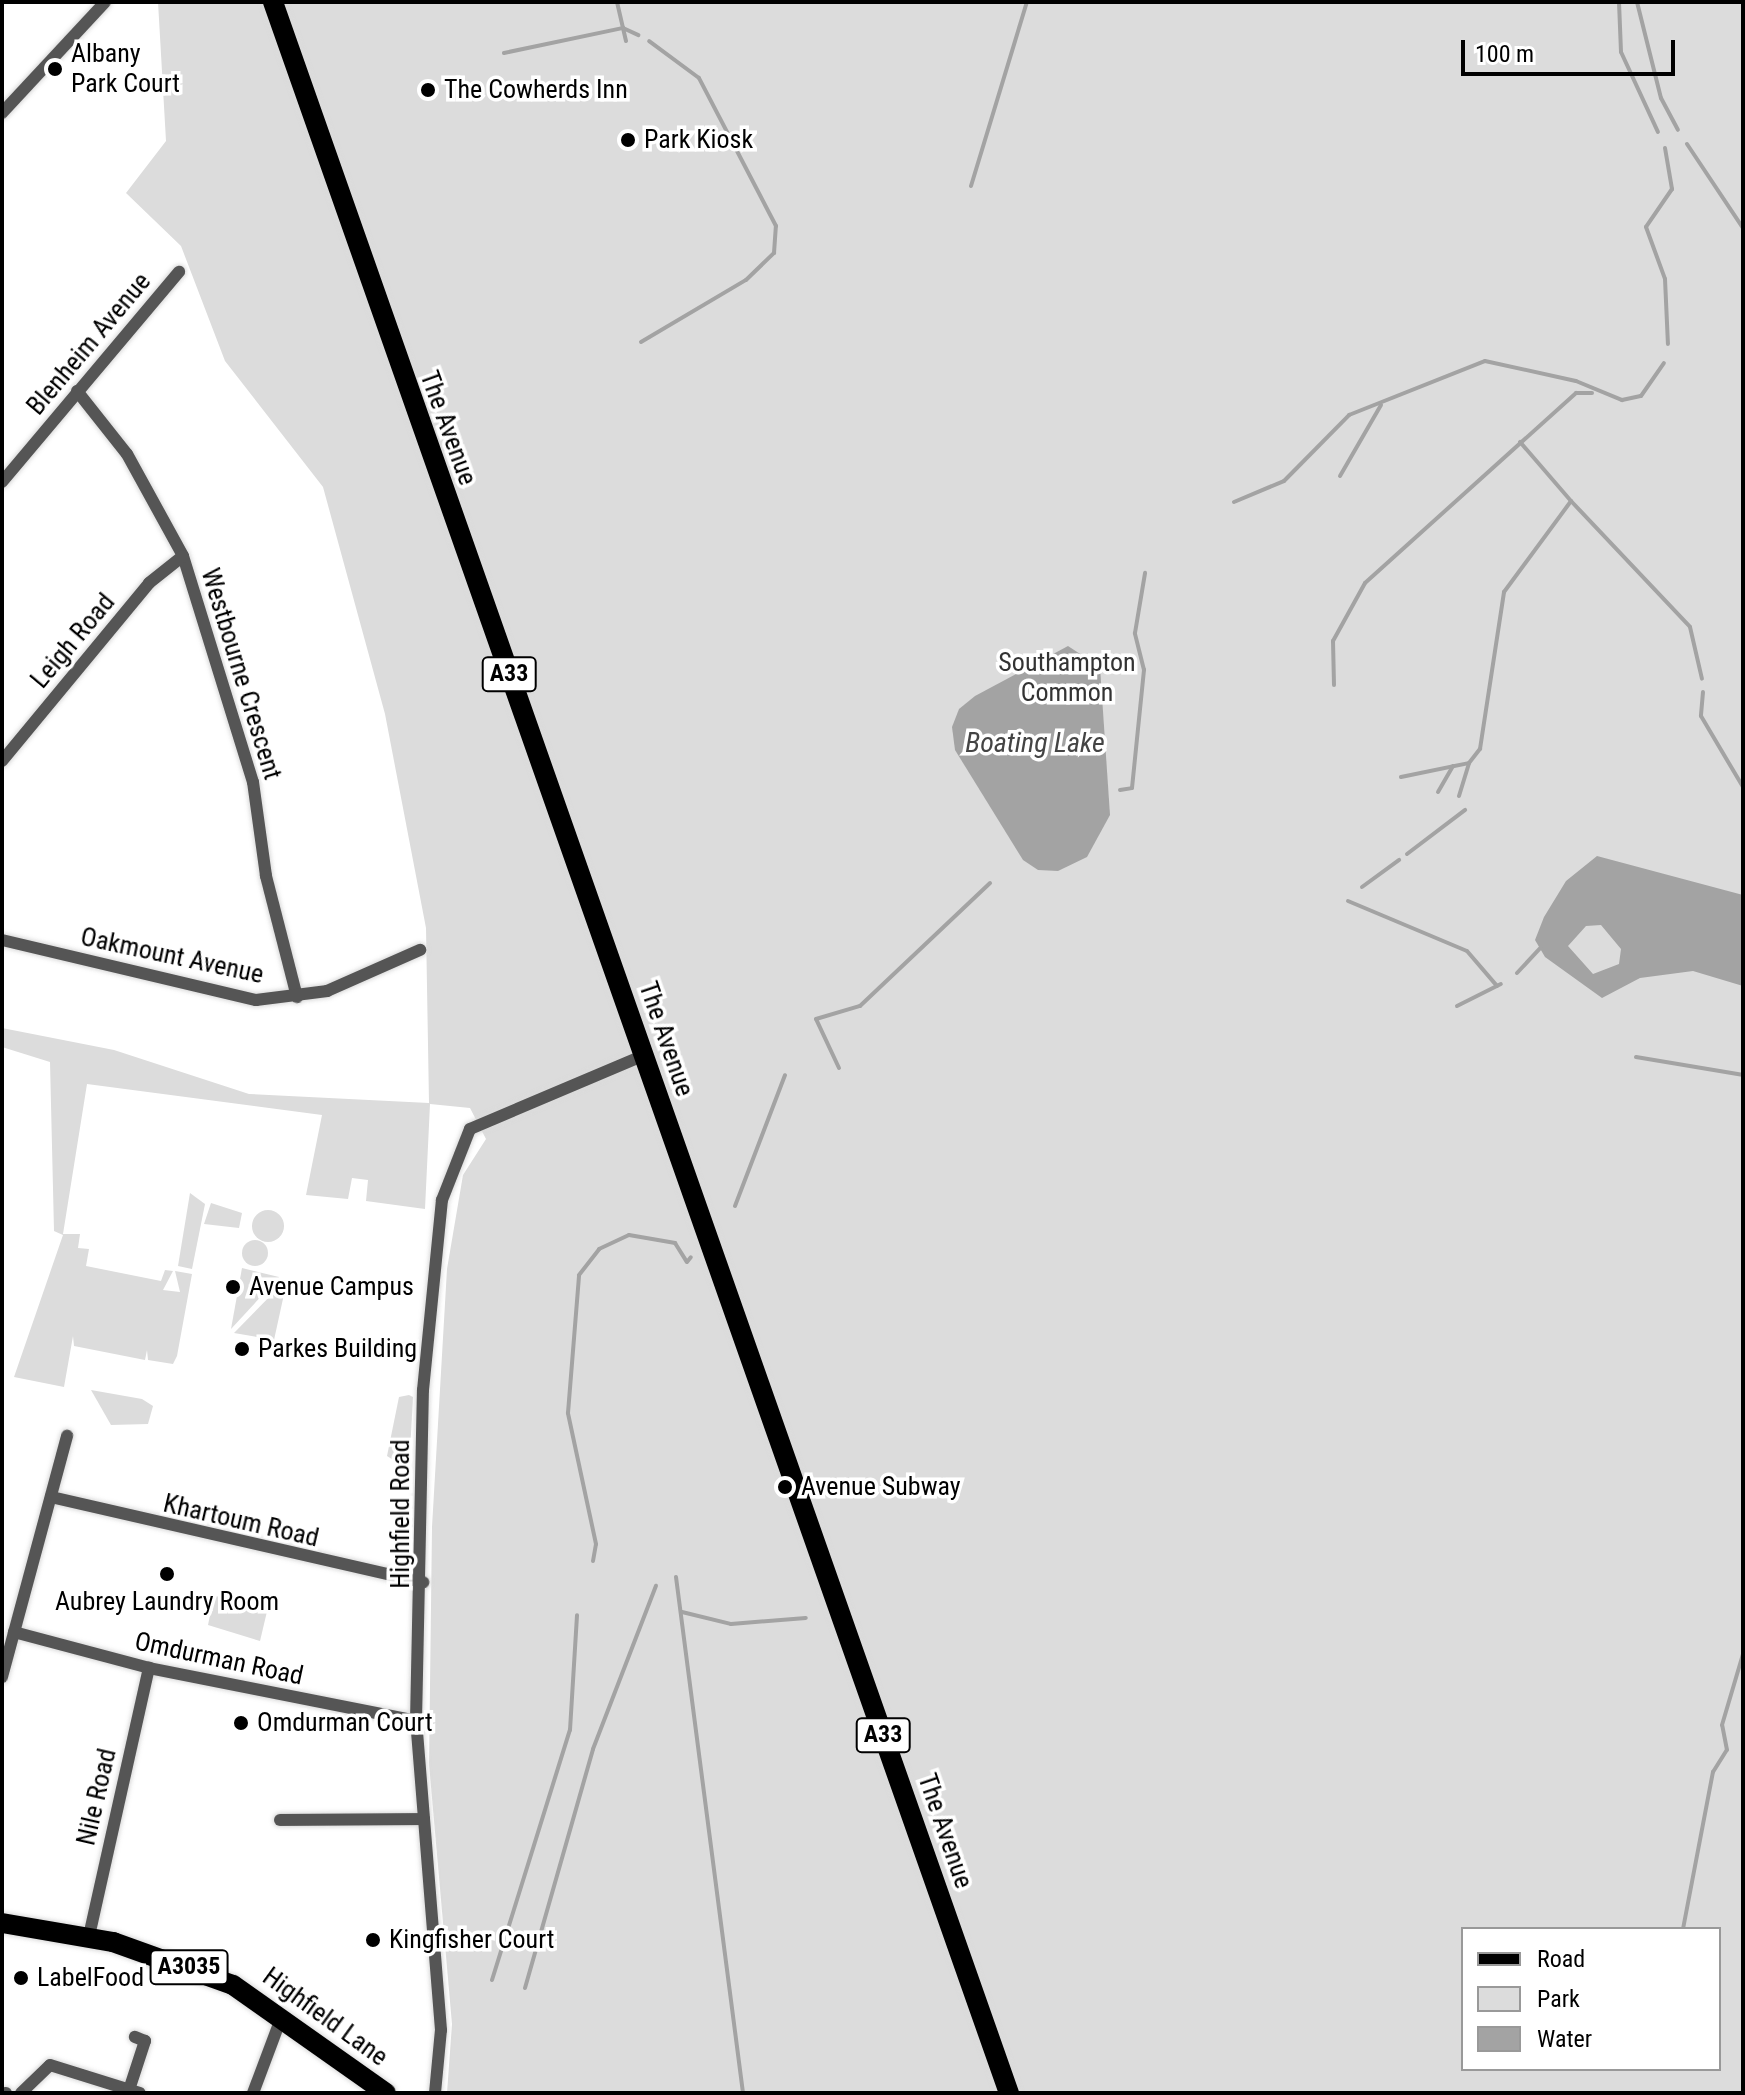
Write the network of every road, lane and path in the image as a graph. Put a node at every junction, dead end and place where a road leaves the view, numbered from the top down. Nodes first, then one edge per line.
1 (105, 2) edge
2 (273, 2) edge
3 (2, 113) edge
4 (179, 272) dead end
5 (77, 391) junction
6 (2, 482) edge
7 (183, 556) junction
8 (2, 761) edge
9 (2, 940) edge
10 (420, 950) dead end
11 (297, 997) junction
12 (644, 1055) junction
13 (67, 1436) dead end
14 (51, 1497) junction
15 (423, 1582) junction
16 (14, 1632) junction
17 (149, 1668) junction
18 (2, 1677) edge
19 (416, 1721) junction
20 (424, 1819) junction
21 (280, 1820) dead end
22 (2, 1923) edge
23 (89, 1936) junction
24 (283, 2013) junction
25 (135, 2037) dead end
26 (133, 2092) edge
27 (21, 2093) edge
28 (253, 2093) edge
29 (386, 2093) edge
30 (435, 2093) edge
31 (1009, 2093) edge

1 - 3 street
2 - 12 main road, The Avenue / A33
4 - 5 street, Blenheim Avenue
5 - 6 street, Blenheim Avenue
5 - 7 street, Westbourne Crescent
7 - 8 street, Leigh Road
7 - 11 street, Westbourne Crescent
9 - 11 street, Oakmount Avenue
10 - 11 street, Oakmount Avenue
12 - 15 street, Highfield Road
12 - 31 main road, The Avenue / A33
13 - 14 street
14 - 15 street, Khartoum Road
14 - 16 street
15 - 19 street, Highfield Road
16 - 17 street, Omdurman Road
16 - 18 street
17 - 19 street, Omdurman Road
17 - 23 street, Nile Road
19 - 20 street, Highfield Road
20 - 21 street
20 - 30 street, Highfield Road
22 - 23 main road, Highfield Lane / A3035
23 - 24 main road, Highfield Lane / A3035
24 - 28 street
24 - 29 main road, Highfield Lane / A3035
25 - 26 street
26 - 27 street

